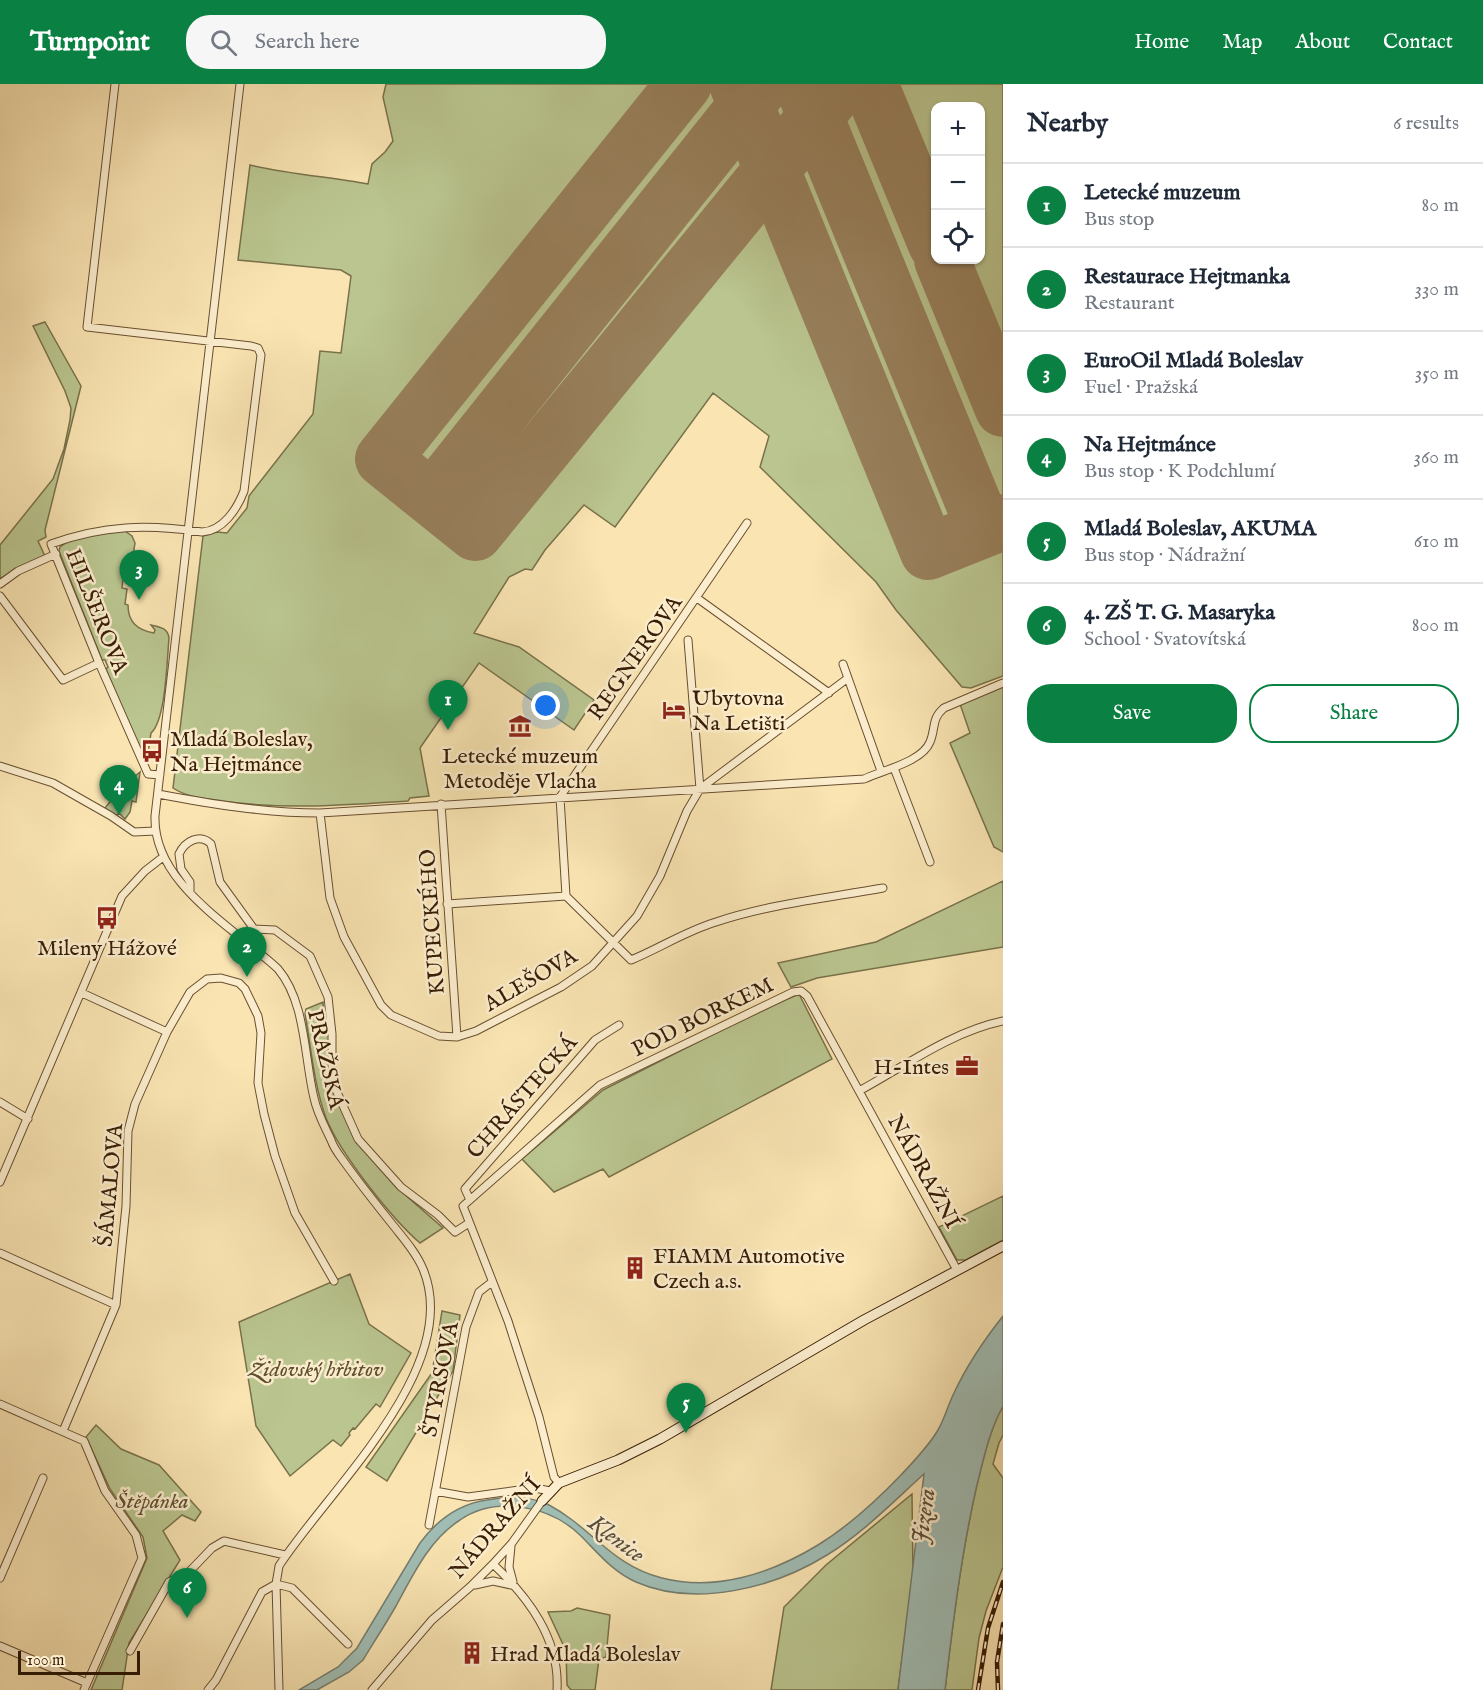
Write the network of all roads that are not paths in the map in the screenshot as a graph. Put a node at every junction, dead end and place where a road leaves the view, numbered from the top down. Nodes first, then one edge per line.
1 (115, 84) edge
2 (240, 84) edge
3 (209, 340) junction
4 (747, 523) dead end
5 (187, 526) junction
6 (56, 554) junction
7 (0, 584) edge
8 (0, 596) edge
9 (697, 598) junction
10 (688, 640) dead end
11 (99, 663) junction
12 (843, 664) dead end
13 (848, 678) junction
14 (1003, 683) edge
15 (830, 693) junction
16 (0, 766) edge
17 (894, 768) junction
18 (881, 771) junction
19 (160, 775) junction
20 (700, 789) junction
21 (158, 794) junction
22 (560, 797) junction
23 (441, 804) junction
24 (320, 813) junction
25 (155, 831) junction
26 (163, 857) junction
27 (930, 862) dead end
28 (883, 888) dead end
29 (190, 892) junction
30 (566, 896) junction
31 (447, 904) junction
32 (615, 942) junction
33 (82, 993) junction
34 (1003, 1022) edge
35 (619, 1025) dead end
36 (167, 1032) junction
37 (457, 1037) junction
38 (860, 1091) junction
39 (0, 1102) edge
40 (28, 1119) junction
41 (0, 1182) edge
42 (470, 1200) junction
43 (469, 1223) junction
44 (1003, 1246) edge
45 (0, 1253) edge
46 (957, 1270) junction
47 (334, 1281) dead end
48 (492, 1282) junction
49 (116, 1305) junction
50 (0, 1404) edge
51 (63, 1431) junction
52 (43, 1478) dead end
53 (559, 1483) junction
54 (435, 1491) junction
55 (550, 1491) junction
56 (542, 1501) joint
57 (429, 1525) dead end
58 (512, 1543) junction
59 (0, 1554) edge
60 (285, 1555) junction
61 (9, 1558) junction
62 (493, 1564) junction
63 (0, 1578) edge
64 (276, 1584) junction
65 (470, 1587) junction
66 (516, 1588) junction
67 (348, 1644) dead end
68 (0, 1646) edge
69 (130, 1651) dead end
70 (85, 1687) edge
71 (208, 1690) edge
72 (279, 1690) edge
73 (372, 1690) edge
74 (557, 1690) edge

1 - 3 street
2 - 3 street, PRAŽSKÁ
3 - 5 street, PRAŽSKÁ
3 - 5 street
4 - 9 street, REGNEROVA
5 - 6 street, HILŠEROVA
5 - 19 street, PRAŽSKÁ
6 - 7 street
6 - 11 street, HILŠEROVA
8 - 11 street
9 - 15 street, REGNEROVA
9 - 22 street, REGNEROVA
10 - 20 street
11 - 19 street, HILŠEROVA
12 - 13 street
13 - 15 street
13 - 18 street
14 - 17 street
15 - 20 street
16 - 25 street
17 - 18 street
17 - 27 street
18 - 20 street
19 - 21 street, PRAŽSKÁ
20 - 22 street
20 - 32 street, ALEŠOVA
21 - 24 street
21 - 25 street, PRAŽSKÁ
22 - 23 street
22 - 30 street
23 - 24 street
23 - 31 street, KUPECKÉHO
24 - 37 street
25 - 26 street, PRAŽSKÁ
26 - 29 street, PRAŽSKÁ
26 - 33 street
28 - 32 street
29 - 43 street
29 - 60 street, PRAŽSKÁ
30 - 31 street
30 - 32 street
31 - 37 street, KUPECKÉHO
32 - 37 street, ALEŠOVA
33 - 36 street
33 - 40 street
34 - 38 street
35 - 42 street, CHRÁSTECKÁ
36 - 47 street, ŠÁMALOVA
36 - 49 street, ŠÁMALOVA
38 - 42 street, POD BORKEM
38 - 46 street, NÁDRAŽNÍ
39 - 40 street
40 - 41 street
42 - 43 street, POD BORKEM
43 - 48 street
44 - 46 street, NÁDRAŽNÍ
45 - 49 street
46 - 53 street, NÁDRAŽNÍ
48 - 53 street
48 - 54 street, ŠTYRSOVA
49 - 51 street, ŠÁMALOVA
50 - 51 street
51 - 70 street
52 - 61 street
53 - 55 street, NÁDRAŽNÍ
54 - 55 street
54 - 57 street, ŠTYRSOVA
55 - 56 street, NÁDRAŽNÍ
56 - 58 street, NÁDRAŽNÍ
58 - 62 street, NÁDRAŽNÍ
58 - 66 street
59 - 61 street
60 - 64 street, PRAŽSKÁ
60 - 69 street
61 - 63 street
62 - 65 street, NÁDRAŽNÍ
62 - 66 street
64 - 67 street
64 - 71 street
64 - 72 street, PRAŽSKÁ
65 - 66 street
65 - 73 street, NÁDRAŽNÍ
66 - 74 street
68 - 70 street

